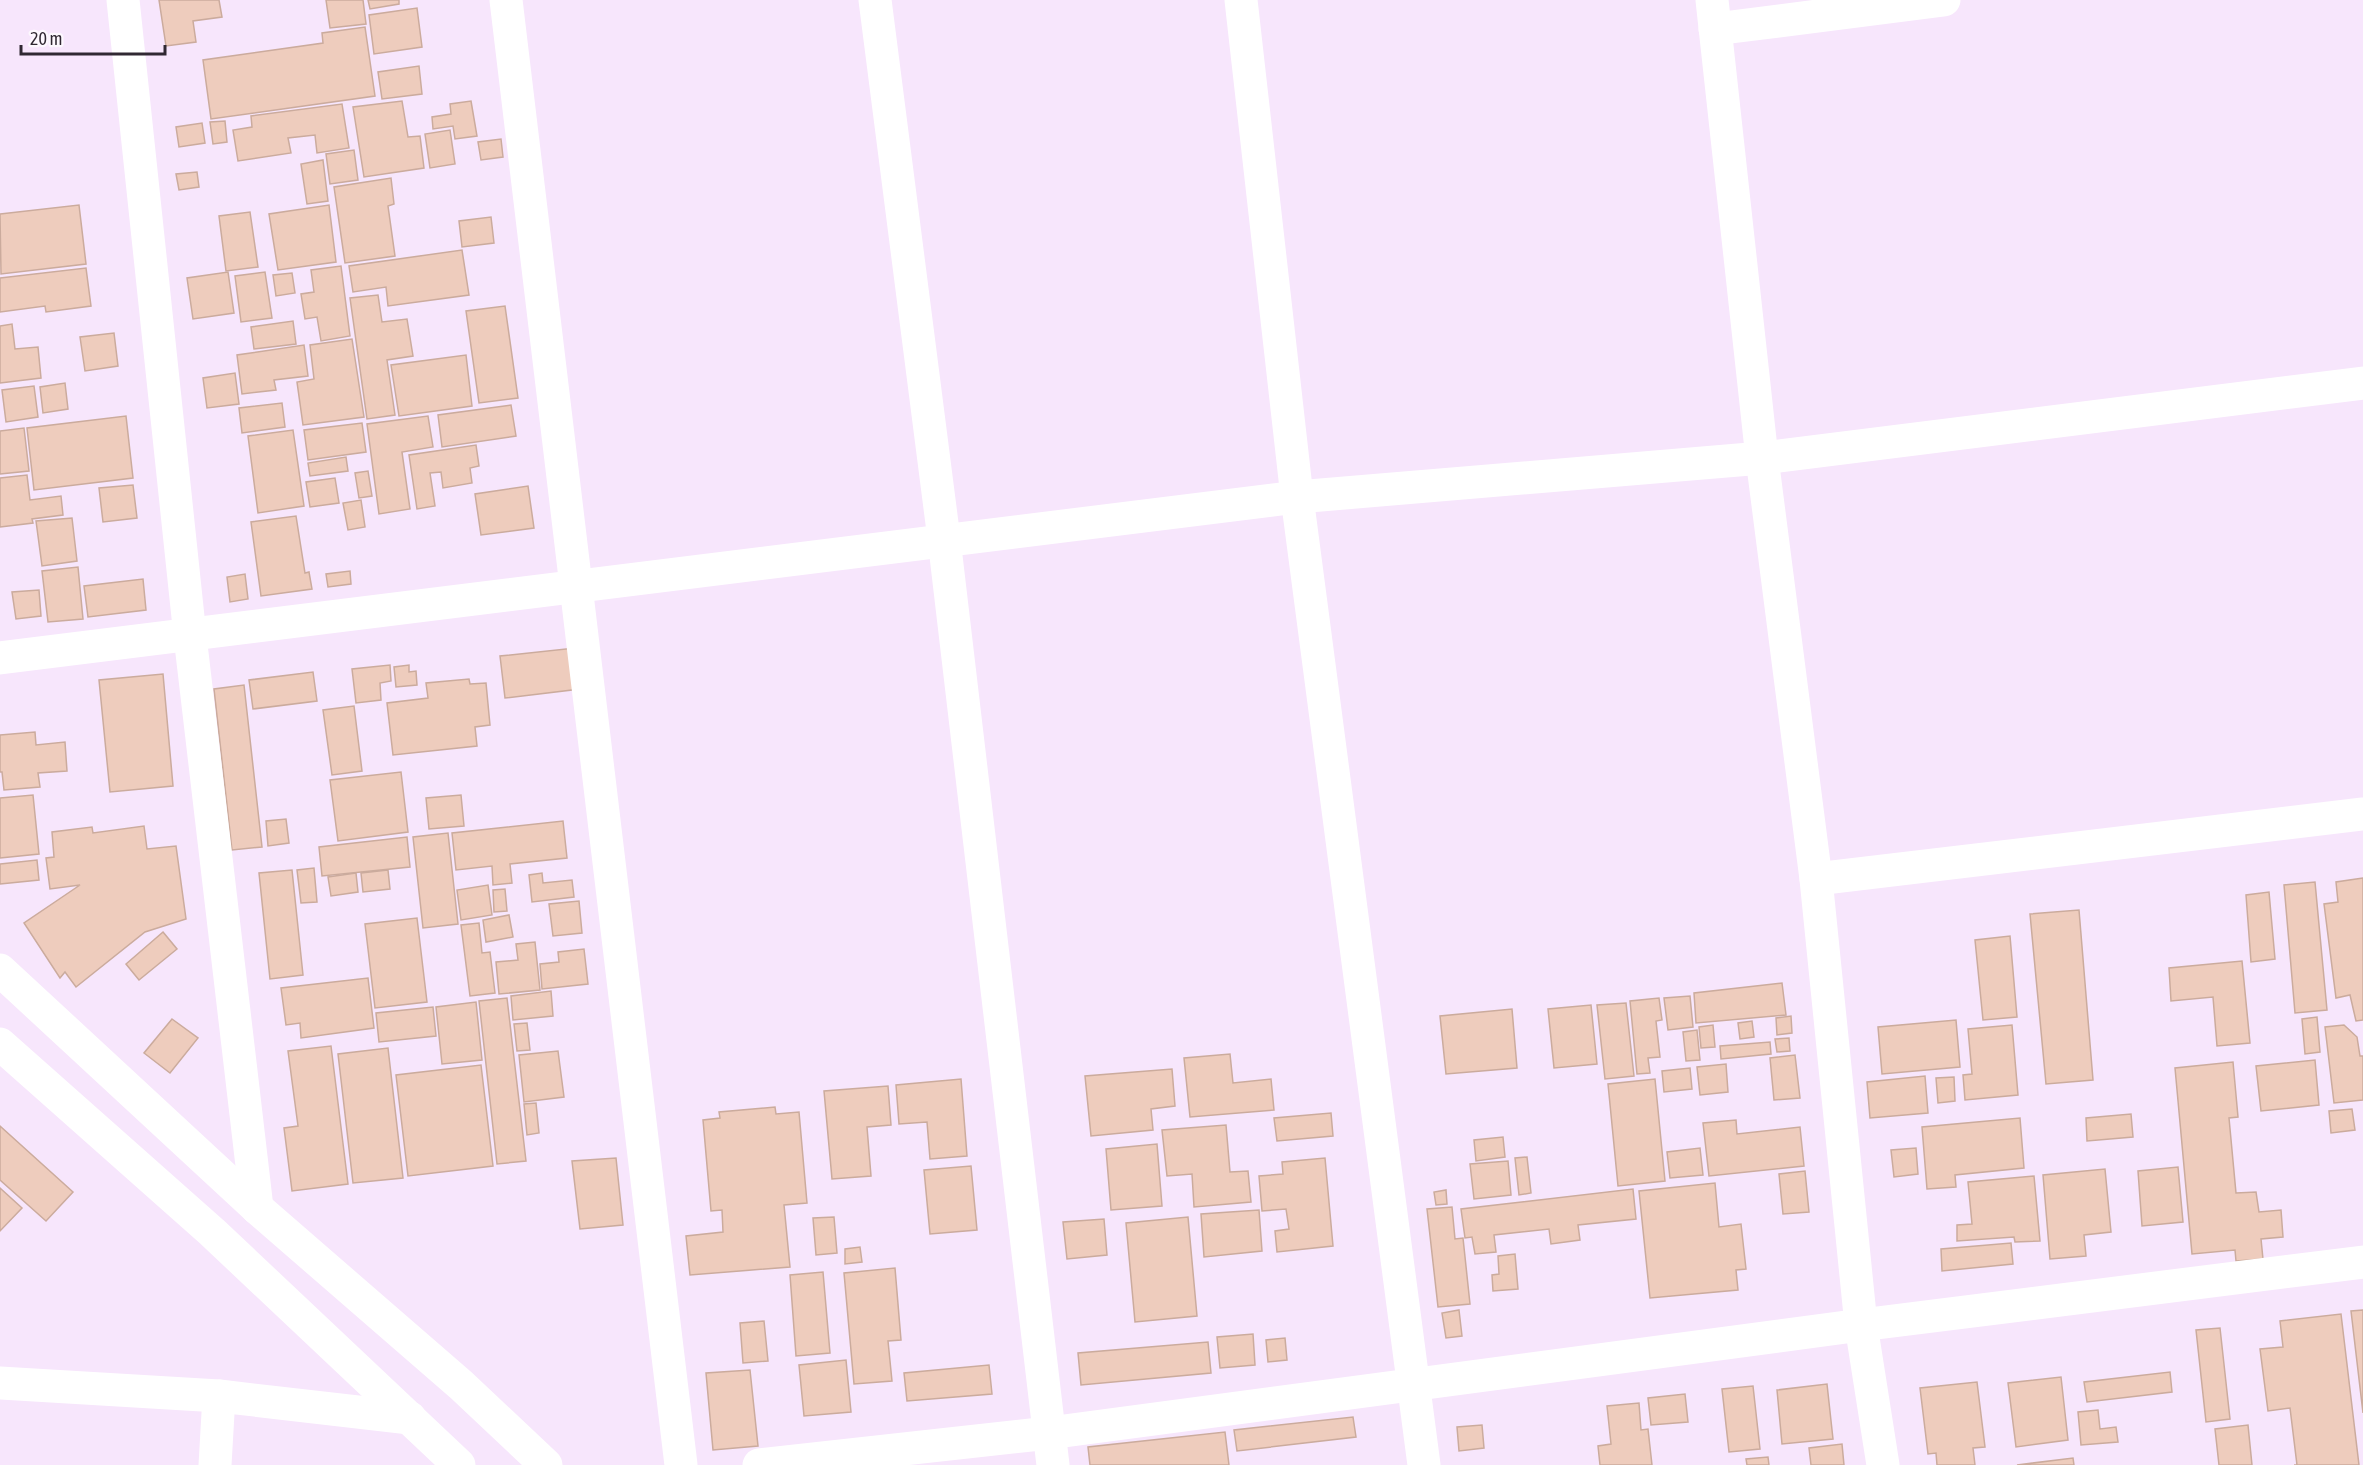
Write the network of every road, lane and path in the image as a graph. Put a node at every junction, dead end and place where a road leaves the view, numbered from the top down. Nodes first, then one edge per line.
1 (123, 0) edge
2 (506, 0) edge
3 (875, 0) edge
4 (1241, 0) edge
5 (1944, 0) edge
6 (1713, 14) edge
7 (2363, 383) edge
8 (1762, 458) junction
9 (1297, 497) junction
10 (944, 539) junction
11 (576, 586) junction
12 (190, 636) junction
13 (0, 658) edge
14 (2363, 814) edge
15 (1816, 879) junction
16 (0, 970) edge
17 (0, 1044) edge
18 (257, 1208) junction
19 (2363, 1262) edge
20 (1861, 1325) junction
21 (0, 1383) edge
22 (1414, 1386) junction
23 (219, 1396) junction
24 (410, 1418) junction
25 (1049, 1433) junction
26 (215, 1465) edge
27 (459, 1465) edge
28 (546, 1465) edge
29 (681, 1465) edge
30 (759, 1465) edge
31 (1053, 1465) edge
32 (1424, 1465) edge
33 (1883, 1465) edge

1 - 12 street
2 - 11 street
3 - 10 street
4 - 9 street
5 - 6 street
6 - 8 street
7 - 8 street
8 - 9 street
8 - 15 street
9 - 10 street
9 - 22 street
10 - 11 street
10 - 25 street
11 - 12 street
11 - 29 street
12 - 13 street
12 - 18 street
14 - 15 street
15 - 20 street
16 - 18 street
17 - 24 street
18 - 28 street
19 - 20 street
20 - 22 street
20 - 33 street
21 - 23 street
22 - 25 street
22 - 32 street
23 - 24 street
23 - 26 street
24 - 27 street
25 - 30 street
25 - 31 street

